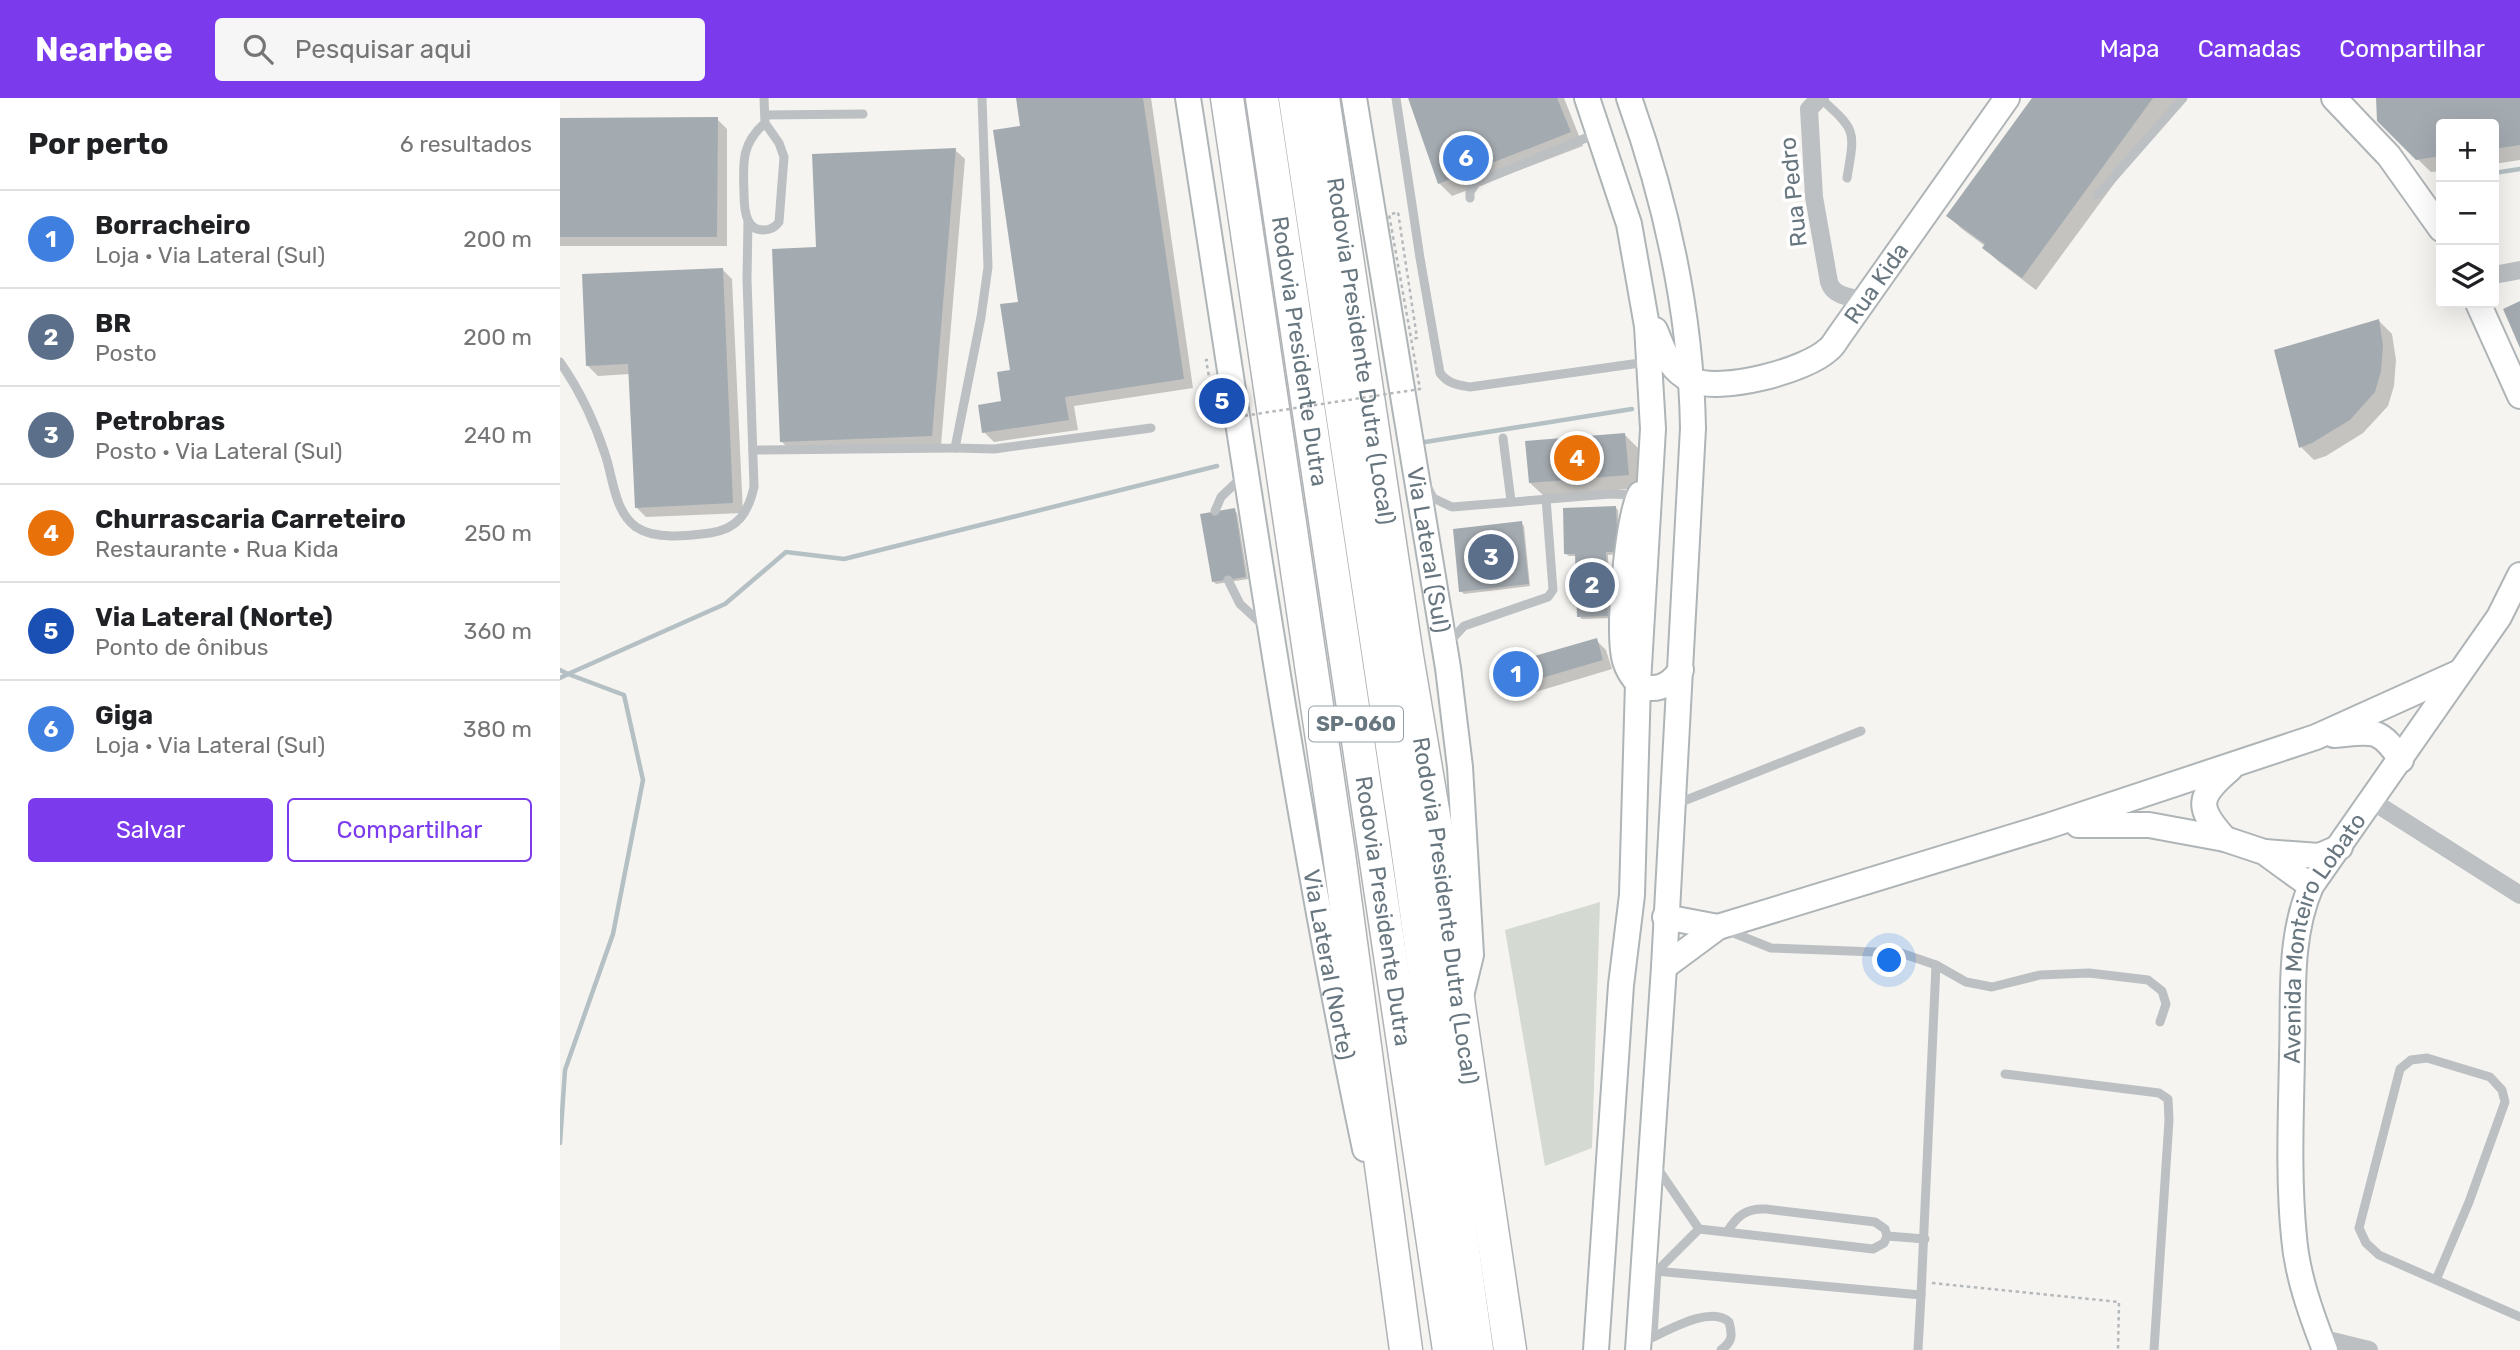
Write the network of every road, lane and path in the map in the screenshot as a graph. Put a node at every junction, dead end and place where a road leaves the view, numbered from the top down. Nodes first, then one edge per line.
1 (764, 98) edge
2 (982, 98) edge
3 (1188, 98) edge
4 (1227, 98) edge
5 (1262, 98) edge
6 (1295, 98) edge
7 (1323, 98) edge
8 (1354, 98) edge
9 (1396, 98) edge
10 (1587, 98) edge
11 (1629, 98) edge
12 (2007, 98) edge
13 (2183, 98) edge
14 (2334, 98) edge
15 (1814, 101) edge
16 (863, 114) dead end
17 (765, 119) junction
18 (1599, 132) junction
19 (1847, 178) dead end
20 (2098, 195) dead end
21 (1470, 198) dead end
22 (1389, 214) dead end
23 (748, 221) junction
24 (2436, 222) edge
25 (2520, 270) edge
26 (2499, 274) edge
27 (1862, 300) junction
28 (1645, 307) junction
29 (2480, 308) edge
30 (560, 362) edge
31 (1650, 362) junction
32 (1692, 380) junction
33 (2520, 396) edge
34 (1217, 420) dead end
35 (1151, 428) dead end
36 (1503, 438) dead end
37 (955, 448) junction
38 (753, 450) junction
39 (1412, 458) junction
40 (1246, 468) junction
41 (1645, 485) junction
42 (1546, 498) junction
43 (1511, 501) junction
44 (1215, 511) dead end
45 (2520, 575) edge
46 (1228, 580) dead end
47 (1272, 633) junction
48 (1448, 668) junction
49 (1681, 670) junction
50 (2460, 672) junction
51 (1639, 683) junction
52 (1861, 731) dead end
53 (2316, 737) junction
54 (2401, 761) junction
55 (2238, 762) junction
56 (2372, 801) junction
57 (1671, 806) junction
58 (2048, 826) junction
59 (2225, 839) junction
60 (2340, 847) junction
61 (2264, 852) junction
62 (2311, 886) junction
63 (2520, 895) edge
64 (1665, 917) junction
65 (1718, 927) junction
66 (1936, 965) junction
67 (1662, 979) junction
68 (1621, 985) junction
69 (1459, 1006) junction
70 (2160, 1022) dead end
71 (2005, 1074) dead end
72 (1651, 1159) junction
73 (1699, 1229) junction
74 (1727, 1232) junction
75 (1886, 1236) junction
76 (1926, 1239) junction
77 (1650, 1270) junction
78 (2436, 1280) junction
79 (1922, 1282) junction
80 (1921, 1295) junction
81 (2520, 1317) edge
82 (1405, 1340) edge
83 (1643, 1344) edge
84 (2322, 1344) edge
85 (1449, 1350) edge
86 (1477, 1350) edge
87 (1510, 1350) edge
88 (1596, 1350) edge
89 (1721, 1350) edge
90 (1918, 1350) edge
91 (2118, 1350) edge
92 (2154, 1350) edge
93 (2369, 1350) edge

1 - 17 lane
2 - 37 lane
3 - 40 main road, Via Lateral (Norte)
4 - 82 highway, Rodovia Presidente Dutra / SP-060
5 - 85 highway, Rodovia Presidente Dutra / SP-060
6 - 86 highway, Rodovia Presidente Dutra / SP-060
7 - 69 highway, Rodovia Presidente Dutra (Local) / SP-060
8 - 39 main road, Via Lateral (Sul)
9 - 31 lane
10 - 18 main road
11 - 32 main road
12 - 27 main road, Rua Kida
13 - 20 lane
14 - 24 main road
15 - 19 lane
15 - 27 street, Rua Pedro
16 - 17 lane
17 - 23 lane
17 - 23 lane
18 - 21 lane
18 - 28 main road
22 - 34 path, bridge
23 - 38 lane
25 - 26 street
27 - 32 main road, Rua Kida
28 - 31 main road
28 - 32 main road
29 - 33 main road
30 - 38 lane
31 - 41 main road
32 - 49 main road
35 - 37 lane
36 - 43 lane
37 - 38 lane
39 - 43 lane
39 - 48 main road, Via Lateral (Sul)
40 - 44 lane
40 - 47 main road, Via Lateral (Norte)
41 - 42 lane
41 - 51 main road
42 - 43 lane
42 - 48 lane
45 - 50 main road, Avenida Monteiro Lobato
46 - 47 lane
47 - 82 main road, Via Lateral (Norte)
48 - 69 main road, Via Lateral (Sul)
49 - 51 main road
49 - 57 main road
50 - 53 main road
50 - 54 main road, Avenida Monteiro Lobato
51 - 68 main road
52 - 57 lane
53 - 54 main road
53 - 55 main road
54 - 56 main road, Avenida Monteiro Lobato
55 - 58 main road
55 - 59 main road
56 - 60 main road, Avenida Monteiro Lobato
56 - 63 street
57 - 64 main road
58 - 59 main road
58 - 65 main road
59 - 61 main road
60 - 61 main road
60 - 62 main road, Avenida Monteiro Lobato
61 - 62 main road
62 - 84 main road, Avenida Monteiro Lobato
64 - 65 main road
64 - 67 main road
65 - 66 lane
65 - 67 main road
66 - 70 lane
66 - 76 lane
67 - 68 main road
67 - 72 main road
68 - 88 main road
69 - 87 highway, Rodovia Presidente Dutra (Local) / SP-060
71 - 92 lane
72 - 73 lane
72 - 77 main road
73 - 74 lane
73 - 77 lane
74 - 75 lane
74 - 75 lane
75 - 76 lane
76 - 79 lane
77 - 80 lane
77 - 83 main road
78 - 78 lane
78 - 81 lane
79 - 80 lane
79 - 91 path
80 - 90 lane
83 - 89 lane
84 - 93 street

